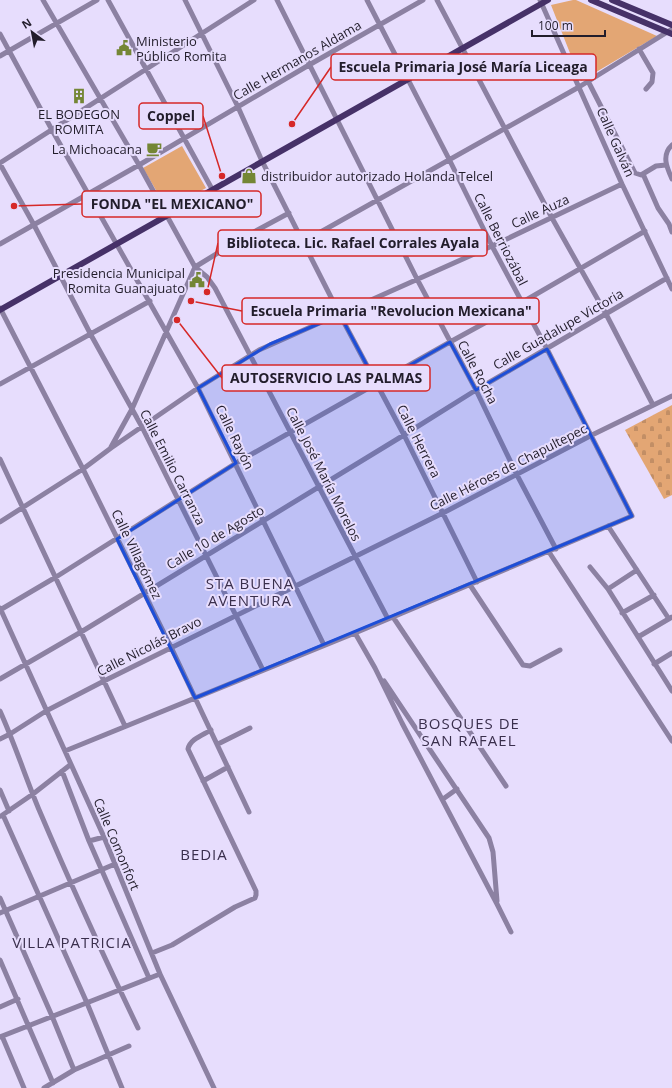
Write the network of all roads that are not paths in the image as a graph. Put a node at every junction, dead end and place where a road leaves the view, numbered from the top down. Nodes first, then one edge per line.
1 (43, 0) edge
2 (97, 0) edge
3 (108, 0) edge
4 (185, 0) edge
5 (254, 0) edge
6 (277, 0) edge
7 (368, 0) edge
8 (422, 0) edge
9 (437, 0) edge
10 (592, 0) edge
11 (612, 0) edge
12 (545, 1) edge
13 (56, 24) junction
14 (380, 24) junction
15 (672, 25) edge
16 (671, 31) edge
17 (0, 34) edge
18 (202, 34) junction
19 (463, 48) junction
20 (639, 49) junction
21 (9, 50) junction
22 (0, 56) edge
23 (309, 65) junction
24 (146, 69) junction
25 (408, 79) junction
26 (588, 81) junction
27 (579, 87) junction
28 (646, 89) dead end
29 (100, 99) junction
30 (238, 107) junction
31 (337, 119) junction
32 (505, 128) junction
33 (52, 130) junction
34 (184, 139) junction
35 (672, 145) edge
36 (262, 160) junction
37 (449, 160) junction
38 (0, 163) edge
39 (140, 165) junction
40 (666, 165) junction
41 (643, 174) junction
42 (672, 178) edge
43 (622, 184) junction
44 (212, 189) junction
45 (88, 194) junction
46 (378, 200) junction
47 (289, 213) junction
48 (167, 216) junction
49 (552, 218) junction
50 (34, 225) junction
51 (645, 231) junction
52 (672, 232) edge
53 (303, 241) junction
54 (0, 244) edge
55 (117, 244) junction
56 (492, 246) junction
57 (285, 252) dead end
58 (195, 267) junction
59 (580, 268) junction
60 (60, 275) junction
61 (667, 278) junction
62 (417, 279) junction
63 (672, 289) edge
64 (150, 301) junction
65 (521, 303) junction
66 (0, 309) edge
67 (340, 314) junction
68 (606, 314) junction
69 (167, 330) junction
70 (91, 335) junction
71 (450, 342) junction
72 (547, 349) junction
73 (249, 356) junction
74 (30, 368) junction
75 (0, 384) edge
76 (377, 384) junction
77 (198, 388) junction
78 (476, 390) junction
79 (672, 396) edge
80 (653, 404) junction
81 (132, 409) junction
82 (142, 427) junction
83 (291, 432) junction
84 (404, 435) junction
85 (592, 435) junction
86 (111, 448) junction
87 (0, 459) edge
88 (236, 463) junction
89 (83, 469) junction
90 (517, 475) junction
91 (318, 488) junction
92 (178, 500) junction
93 (23, 507) junction
94 (443, 513) junction
95 (263, 520) junction
96 (0, 522) edge
97 (608, 526) junction
98 (117, 539) junction
99 (556, 549) junction
100 (549, 552) junction
101 (205, 555) junction
102 (354, 557) junction
103 (590, 567) dead end
104 (637, 570) junction
105 (56, 577) junction
106 (477, 582) junction
107 (470, 585) junction
108 (295, 586) junction
109 (608, 590) junction
110 (144, 593) junction
111 (654, 595) junction
112 (0, 609) edge
113 (622, 613) junction
114 (235, 615) junction
115 (394, 617) junction
116 (671, 618) edge
117 (388, 619) junction
118 (81, 632) junction
119 (355, 633) junction
120 (638, 637) junction
121 (324, 645) junction
122 (171, 647) junction
123 (560, 650) dead end
124 (672, 653) edge
125 (654, 664) junction
126 (25, 665) junction
127 (375, 668) junction
128 (263, 670) junction
129 (0, 679) edge
130 (104, 681) junction
131 (672, 691) edge
132 (195, 698) junction
133 (0, 711) edge
134 (46, 711) junction
135 (410, 718) junction
136 (402, 723) junction
137 (125, 726) junction
138 (250, 728) dead end
139 (211, 730) junction
140 (10, 734) junction
141 (0, 739) edge
142 (672, 741) edge
143 (218, 744) junction
144 (64, 751) junction
145 (70, 765) junction
146 (228, 767) junction
147 (62, 771) junction
148 (203, 781) junction
149 (506, 786) dead end
150 (457, 789) junction
151 (0, 790) edge
152 (33, 794) junction
153 (443, 799) junction
154 (9, 811) junction
155 (249, 812) dead end
156 (1, 816) edge
157 (104, 837) junction
158 (89, 841) junction
159 (115, 864) junction
160 (102, 870) junction
161 (70, 883) junction
162 (39, 896) junction
163 (0, 898) edge
164 (497, 904) junction
165 (6, 911) junction
166 (0, 913) edge
167 (511, 932) dead end
168 (152, 953) junction
169 (0, 960) edge
170 (160, 974) junction
171 (149, 978) junction
172 (120, 990) junction
173 (18, 999) junction
174 (87, 1003) junction
175 (0, 1007) edge
176 (52, 1016) junction
177 (29, 1026) junction
178 (138, 1028) dead end
179 (1, 1037) edge
180 (129, 1046) dead end
181 (108, 1055) junction
182 (74, 1070) junction
183 (53, 1083) junction
184 (24, 1088) edge
185 (44, 1088) edge
186 (120, 1088) edge
187 (214, 1088) edge

1 - 13 street, Calle José María Morelos
2 - 13 street
3 - 24 street
4 - 18 street, Calle Herrera
5 - 18 street
6 - 23 street, Calle Rocha
7 - 14 street, Calle Berriozábal
8 - 14 street, Calle Hermanos Aldama
9 - 19 street
10 - 16 main road
11 - 15 main road
12 - 19 main road
12 - 27 street, Calle Galván
13 - 21 street
13 - 29 street, Calle José María Morelos
14 - 23 street, Calle Hermanos Aldama
14 - 25 street, Calle Berriozábal
16 - 20 street
17 - 21 street, Calle Rayón
18 - 24 street
18 - 30 street, Calle Herrera
19 - 25 main road
19 - 32 street
20 - 26 street
20 - 28 street
21 - 22 street
21 - 33 street, Calle Rayón
23 - 30 street, Calle Hermanos Aldama
23 - 31 street, Calle Rocha
24 - 29 street
24 - 34 street
25 - 31 main road
25 - 37 street, Calle Berriozábal
26 - 27 street
26 - 41 street
27 - 32 street
27 - 43 street, Calle Galván
29 - 33 street
29 - 39 street, Calle José María Morelos
30 - 34 street, Calle Hermanos Aldama
30 - 36 street, Calle Herrera
31 - 36 main road
31 - 46 street, Calle Rocha
32 - 37 street
32 - 49 street
33 - 38 street
33 - 45 street, Calle Rayón
34 - 39 street, Calle Hermanos Aldama
34 - 44 street
35 - 40 street
36 - 44 main road
36 - 47 street, Calle Herrera
37 - 46 street
37 - 56 street, Calle Berriozábal
38 - 50 street, Calle Emilio Carranza
39 - 45 street, Calle Hermanos Aldama
39 - 48 street, Calle José María Morelos
40 - 41 street
40 - 42 street
41 - 52 street
43 - 49 street, Calle Auza
43 - 51 street, Calle Galván
44 - 48 main road
45 - 50 street, Calle Hermanos Aldama
45 - 55 street, Calle Rayón
46 - 53 street
46 - 62 street, Calle Rocha
47 - 53 street, Calle Herrera
47 - 58 street
48 - 55 main road
48 - 58 street, Calle José María Morelos
49 - 56 street, Calle Auza
49 - 59 street
50 - 54 street, Calle Hermanos Aldama
50 - 60 street, Calle Emilio Carranza
51 - 59 street
51 - 61 street, Calle Galván
53 - 57 street
53 - 67 street, Calle Herrera
55 - 60 main road
55 - 64 street, Calle Rayón
56 - 62 street, Calle Auza
56 - 65 street, Calle Berriozábal
58 - 69 street
58 - 73 street, Calle José María Morelos
59 - 65 street
59 - 68 street
60 - 66 main road
60 - 70 street, Calle Emilio Carranza
61 - 63 street, Calle Galván
61 - 68 street, Calle Guadalupe Victoria
62 - 67 street, Calle Auza
62 - 71 street, Calle Rocha
64 - 69 street, Calle Rayón
64 - 70 street
65 - 71 street
65 - 72 street, Calle Berriozábal
66 - 74 street, Calle Villagómez
67 - 73 street, Calle Auza
67 - 76 street, Calle Herrera
68 - 72 street, Calle Guadalupe Victoria
68 - 80 street
69 - 77 street, Calle Rayón
69 - 81 street
70 - 74 street
70 - 81 street, Calle Emilio Carranza
71 - 76 street
71 - 78 street, Calle Rocha
72 - 78 street, Calle Guadalupe Victoria
72 - 85 street, Calle Berriozábal
73 - 77 street, Calle Auza
73 - 83 street, Calle José María Morelos
74 - 75 street
74 - 89 street, Calle Villagómez
76 - 83 street
76 - 84 street, Calle Herrera
77 - 82 street, Calle Auza
77 - 88 street, Calle Rayón
78 - 84 street, Calle Guadalupe Victoria
78 - 90 street, Calle Rocha
79 - 80 street, Calle Héroes de Chapultepec
80 - 85 street, Calle Héroes de Chapultepec
81 - 82 street, Calle Emilio Carranza
81 - 86 street
82 - 86 street, Calle Auza
82 - 92 street, Calle Emilio Carranza
83 - 88 street
83 - 91 street, Calle José María Morelos
84 - 91 street, Calle Guadalupe Victoria
84 - 94 street, Calle Herrera
85 - 90 street, Calle Héroes de Chapultepec
85 - 97 street, Calle Berriozábal
86 - 89 street, Calle Auza
87 - 93 street
88 - 92 street
88 - 95 street, Calle Rayón
89 - 93 street, Calle Auza
89 - 98 street, Calle Villagómez
90 - 94 street, Calle Héroes de Chapultepec
90 - 99 street, Calle Rocha
91 - 95 street, Calle 10 de Agosto
91 - 102 street, Calle José María Morelos
92 - 98 street
92 - 101 street, Calle Emilio Carranza
93 - 96 street, Calle Auza
93 - 105 street
94 - 102 street, Calle Héroes de Chapultepec
94 - 106 street, Calle Herrera
95 - 101 street, Calle 10 de Agosto
95 - 108 street, Calle Rayón
97 - 99 street
97 - 104 street
98 - 105 street
98 - 110 street, Calle Villagómez
99 - 100 street
100 - 106 street
100 - 142 street
101 - 110 street, Calle 10 de Agosto
101 - 114 street, Calle Emilio Carranza
102 - 108 street, Calle Nicolás Bravo
102 - 117 street, Calle José María Morelos
103 - 109 street
104 - 109 street
104 - 111 street
105 - 112 street
105 - 118 street
106 - 107 street
107 - 115 street
107 - 123 street
108 - 114 street, Calle Nicolás Bravo
108 - 121 street, Calle Rayón
109 - 113 street
110 - 118 street, Calle 10 de Agosto
110 - 122 street, Calle Villagómez
111 - 113 street
111 - 116 street
112 - 126 street, Calle Comonfort
113 - 120 street
114 - 122 street, Calle Nicolás Bravo
114 - 128 street, Calle Emilio Carranza
115 - 117 street
115 - 149 street
116 - 120 street
117 - 119 street
118 - 126 street, Calle 10 de Agosto
118 - 130 street
119 - 121 street
119 - 127 street
120 - 125 street
121 - 128 street
122 - 130 street, Calle Nicolás Bravo
122 - 132 street, Calle Villagómez
124 - 125 street
125 - 131 street
126 - 129 street, Calle 10 de Agosto
126 - 134 street, Calle Comonfort
127 - 135 street
127 - 136 street
128 - 132 street
130 - 134 street, Calle Nicolás Bravo
130 - 137 street
132 - 137 street
132 - 139 street, Calle Villagómez
133 - 140 street
134 - 140 street, Calle Nicolás Bravo
134 - 144 street, Calle Comonfort
135 - 136 street
135 - 150 street
136 - 153 street
137 - 144 street
138 - 143 street
139 - 143 street, Calle Villagómez
139 - 148 street
140 - 141 street, Calle Nicolás Bravo
140 - 152 street
143 - 146 street, Calle Villagómez
144 - 145 street, Calle Comonfort
145 - 147 street
145 - 157 street, Calle Comonfort
146 - 148 street
146 - 155 street, Calle Villagómez
147 - 152 street
147 - 158 street
148 - 168 street
150 - 153 street
150 - 164 street
151 - 154 street
152 - 154 street
152 - 161 street
153 - 164 street
154 - 156 street
156 - 162 street
157 - 158 street
157 - 159 street, Calle Comonfort
158 - 160 street
159 - 160 street
159 - 168 street, Calle Comonfort
160 - 161 street
160 - 171 street
161 - 162 street
161 - 172 street
162 - 165 street
162 - 174 street
163 - 165 street
164 - 167 street
165 - 166 street
165 - 176 street
168 - 170 street, Calle Comonfort
169 - 173 street
170 - 171 street
170 - 187 street, Calle Comonfort
171 - 172 street
172 - 174 street
172 - 178 street
173 - 175 street
173 - 177 street
174 - 176 street
174 - 181 street
176 - 177 street
176 - 182 street
177 - 179 street
177 - 183 street
179 - 184 street
180 - 181 street
181 - 182 street
181 - 186 street
182 - 183 street
183 - 185 street

